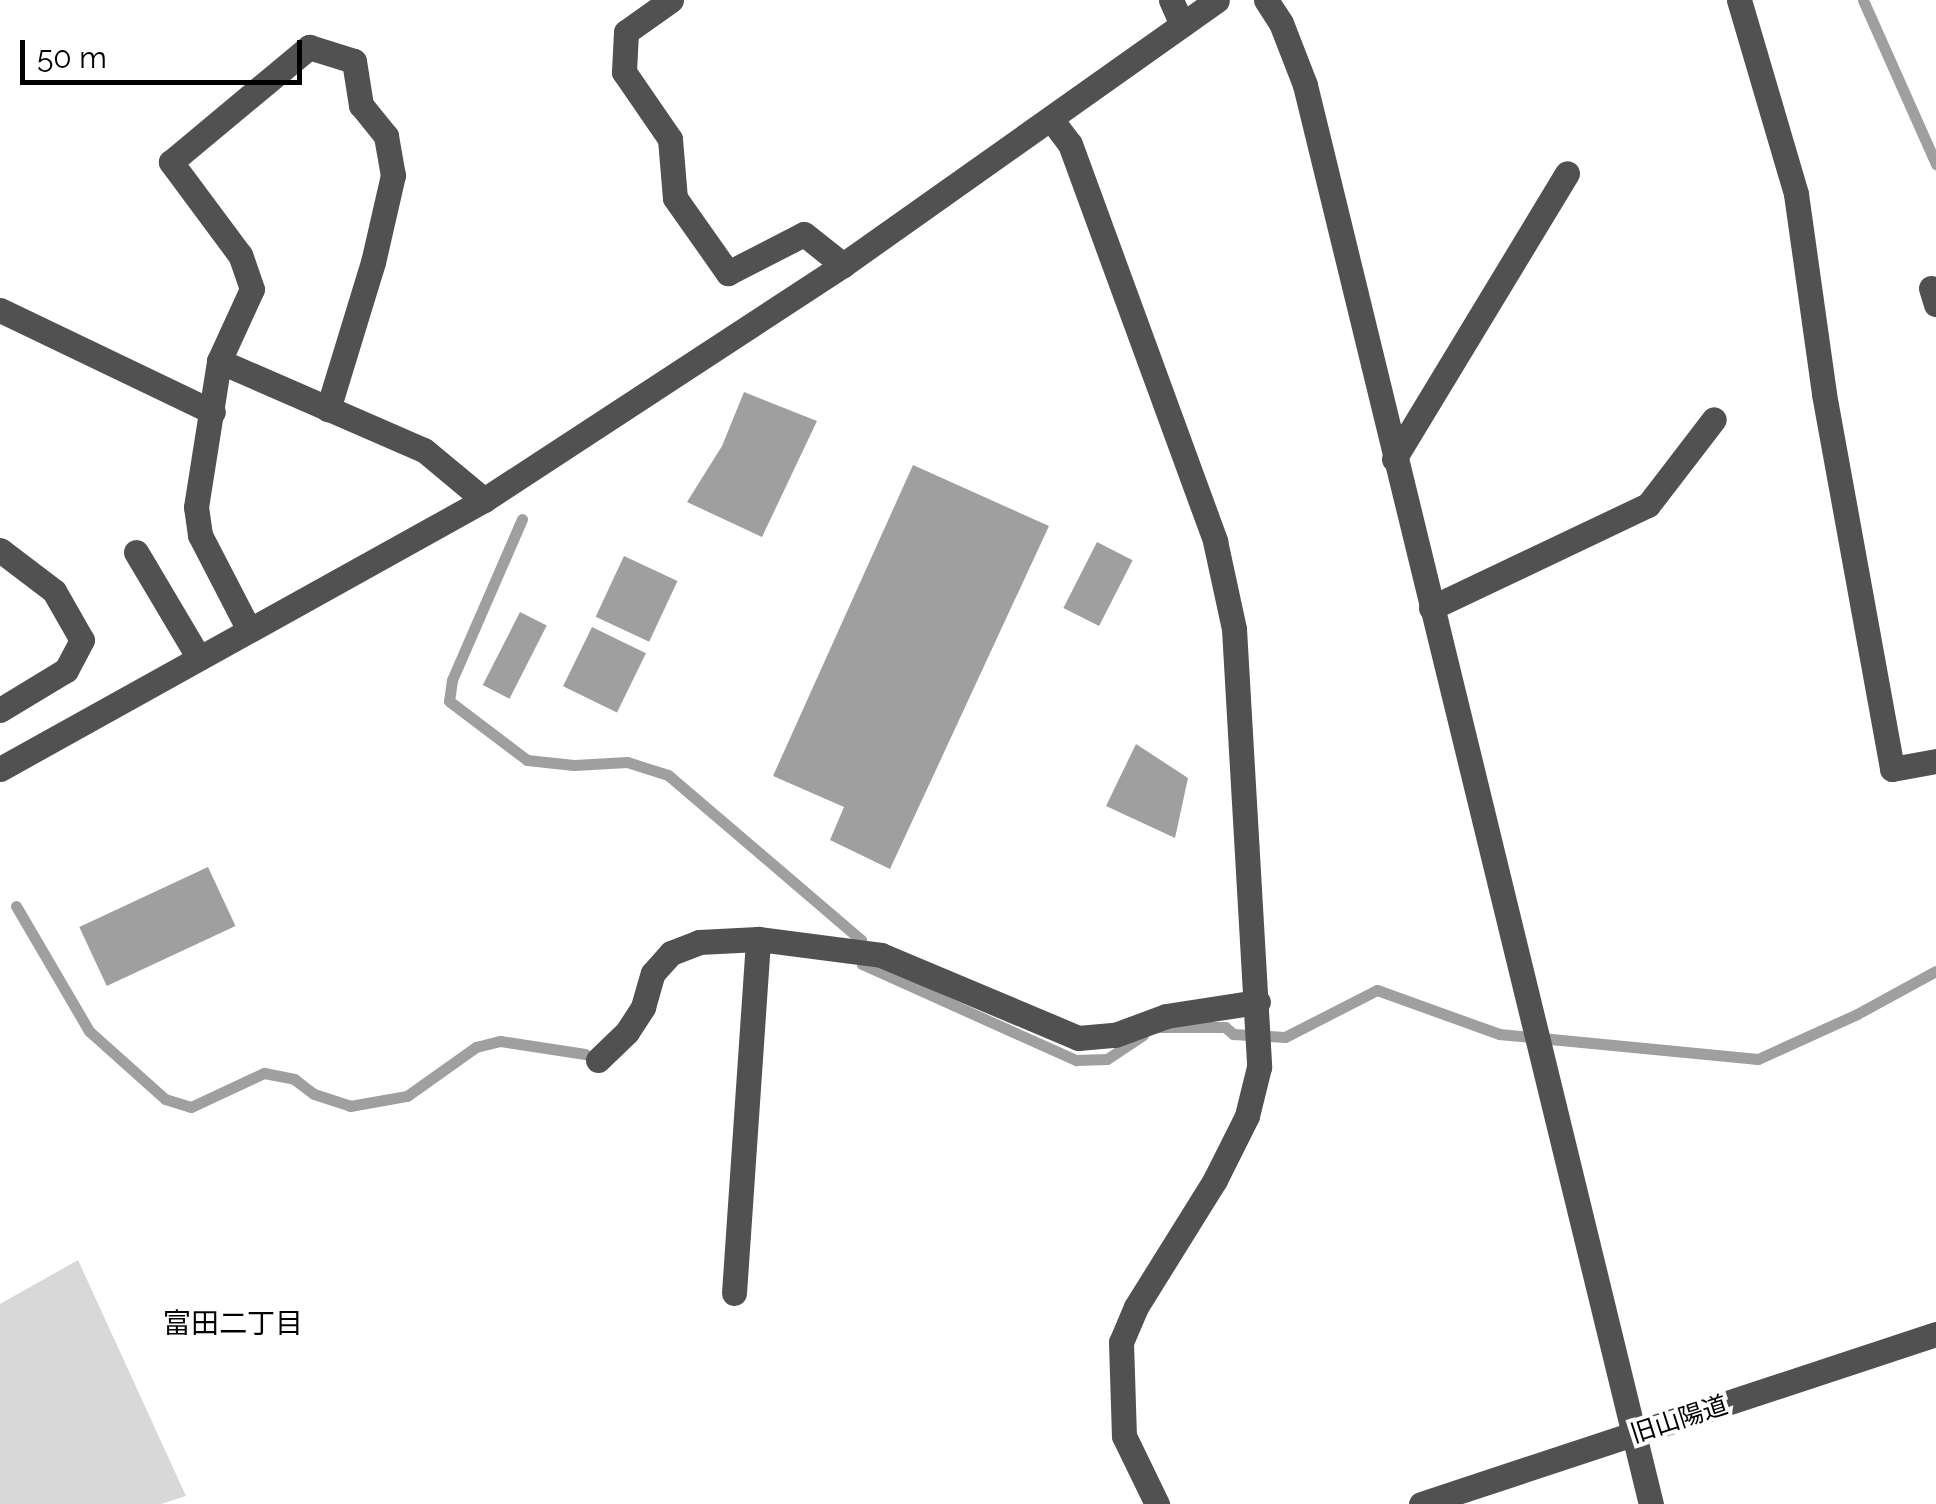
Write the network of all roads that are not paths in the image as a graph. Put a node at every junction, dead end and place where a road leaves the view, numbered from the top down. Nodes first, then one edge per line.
1 (671, 0) edge
2 (1171, 0) edge
3 (1216, 0) edge
4 (1266, 0) edge
5 (1740, 0) edge
6 (1182, 25) junction
7 (1052, 120) junction
8 (1567, 173) dead end
9 (842, 265) junction
10 (0, 310) edge
11 (219, 361) junction
12 (328, 408) junction
13 (213, 412) junction
14 (1714, 419) dead end
15 (1394, 459) junction
16 (484, 500) junction
17 (0, 550) edge
18 (136, 552) dead end
19 (1431, 608) junction
20 (249, 630) junction
21 (199, 658) junction
22 (0, 710) edge
23 (1936, 761) edge
24 (0, 770) edge
25 (758, 939) junction
26 (1258, 1002) junction
27 (598, 1060) dead end
28 (734, 1293) dead end
29 (1936, 1334) edge
30 (1633, 1434) junction
31 (1157, 1504) edge
32 (1421, 1504) edge
33 (1651, 1504) edge

1 - 9 street
2 - 6 street
3 - 6 street
4 - 15 street
5 - 23 street
6 - 7 street
7 - 9 street
7 - 26 street
8 - 15 street
9 - 16 street
10 - 13 street
11 - 12 street
11 - 12 street
11 - 13 street
12 - 16 street
13 - 20 street
14 - 19 street
15 - 19 street
16 - 20 street
17 - 22 street
18 - 21 street
19 - 30 street
20 - 21 street
21 - 24 street
25 - 26 street
25 - 27 street
25 - 28 street
26 - 31 street
29 - 30 street, 旧山陽道
30 - 32 street, 旧山陽道
30 - 33 street

